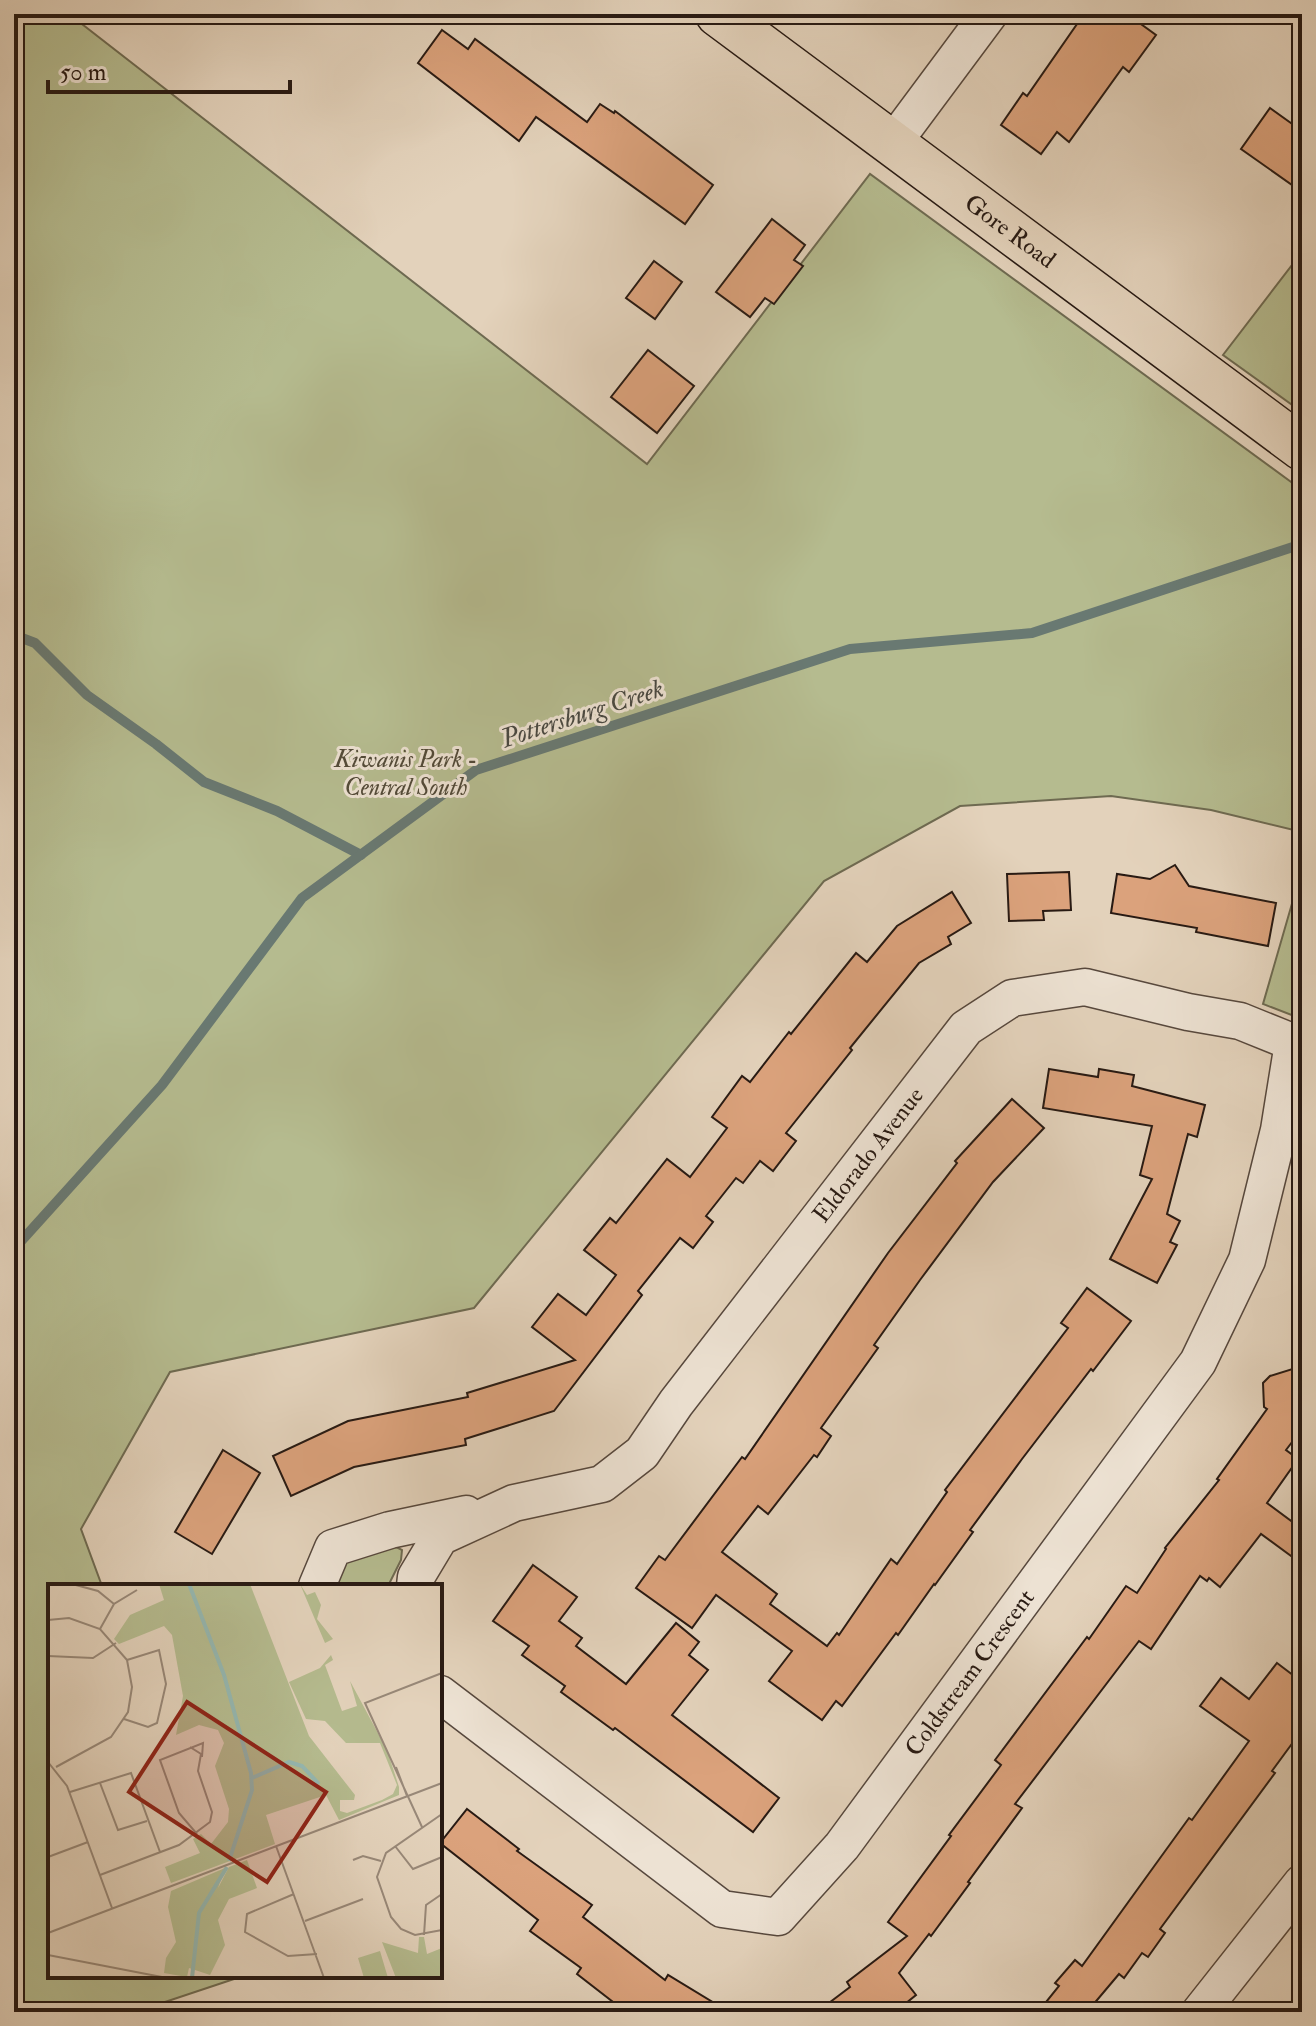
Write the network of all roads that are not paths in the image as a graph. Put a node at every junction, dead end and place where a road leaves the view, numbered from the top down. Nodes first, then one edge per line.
1 (718, 14) edge
2 (989, 14) edge
3 (893, 143) junction
4 (1302, 448) edge
5 (1298, 1044) edge
6 (514, 1503) junction
7 (318, 1584) edge
8 (415, 1584) edge
9 (442, 1695) edge
10 (1302, 1883) edge
11 (1200, 2012) edge

1 - 3 main road, Gore Road
2 - 3 street
3 - 4 main road, Gore Road
5 - 6 street, Eldorado Avenue
5 - 9 street, Coldstream Crescent
6 - 7 street, Eldorado Avenue
6 - 8 street, Eldorado Avenue
10 - 11 street

